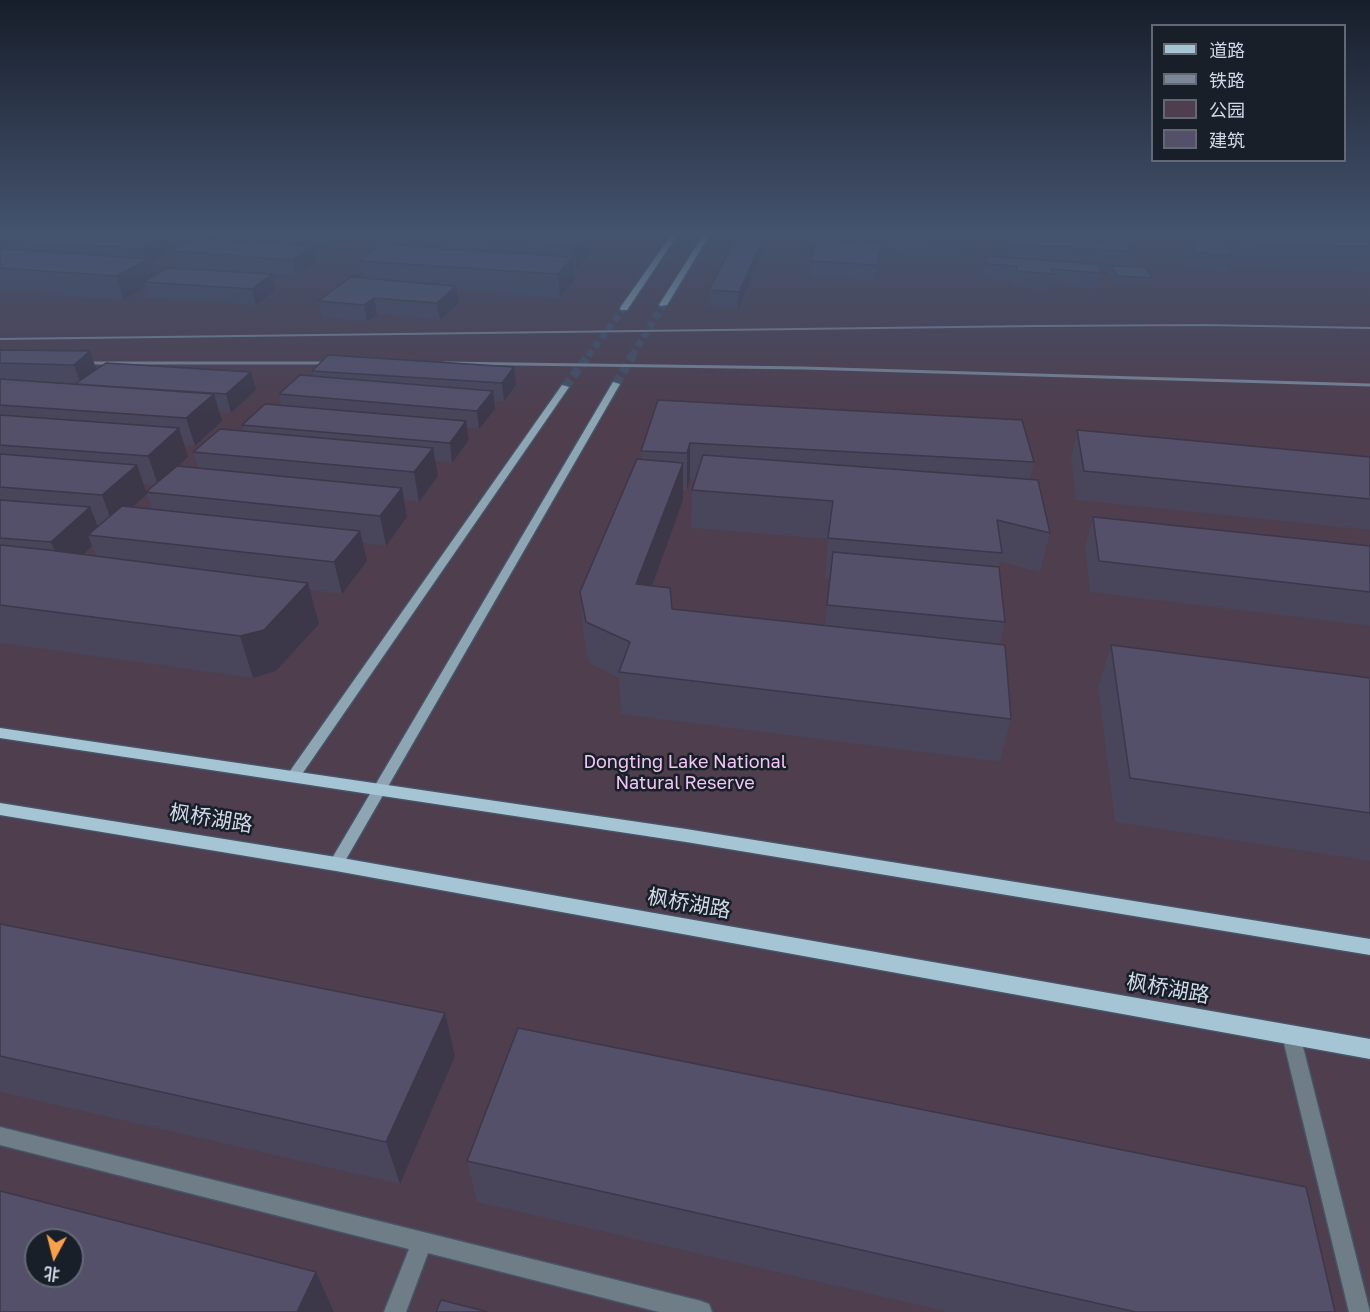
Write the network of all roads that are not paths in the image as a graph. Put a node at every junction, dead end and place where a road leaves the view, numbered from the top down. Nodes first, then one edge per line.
1 (633, 295) edge
2 (669, 295) edge
3 (663, 305) tunnel mouth
4 (624, 308) tunnel mouth
5 (616, 384) tunnel mouth
6 (565, 387) tunnel mouth
7 (0, 733) edge
8 (295, 774) junction
9 (381, 787) junction
10 (0, 809) edge
11 (336, 864) junction
12 (1370, 947) edge
13 (1291, 1035) junction
14 (1370, 1049) edge
15 (0, 1136) edge
16 (422, 1242) junction
17 (395, 1312) edge
18 (701, 1312) edge
19 (1360, 1312) edge

1 - 4 main road
2 - 3 main road
5 - 9 main road
6 - 8 main road
7 - 8 main road
8 - 9 main road
9 - 11 main road
9 - 12 main road
10 - 11 main road, 枫桥湖路
11 - 13 main road, 枫桥湖路
13 - 14 main road, 枫桥湖路
13 - 19 street
15 - 16 street
16 - 17 street
16 - 18 street

